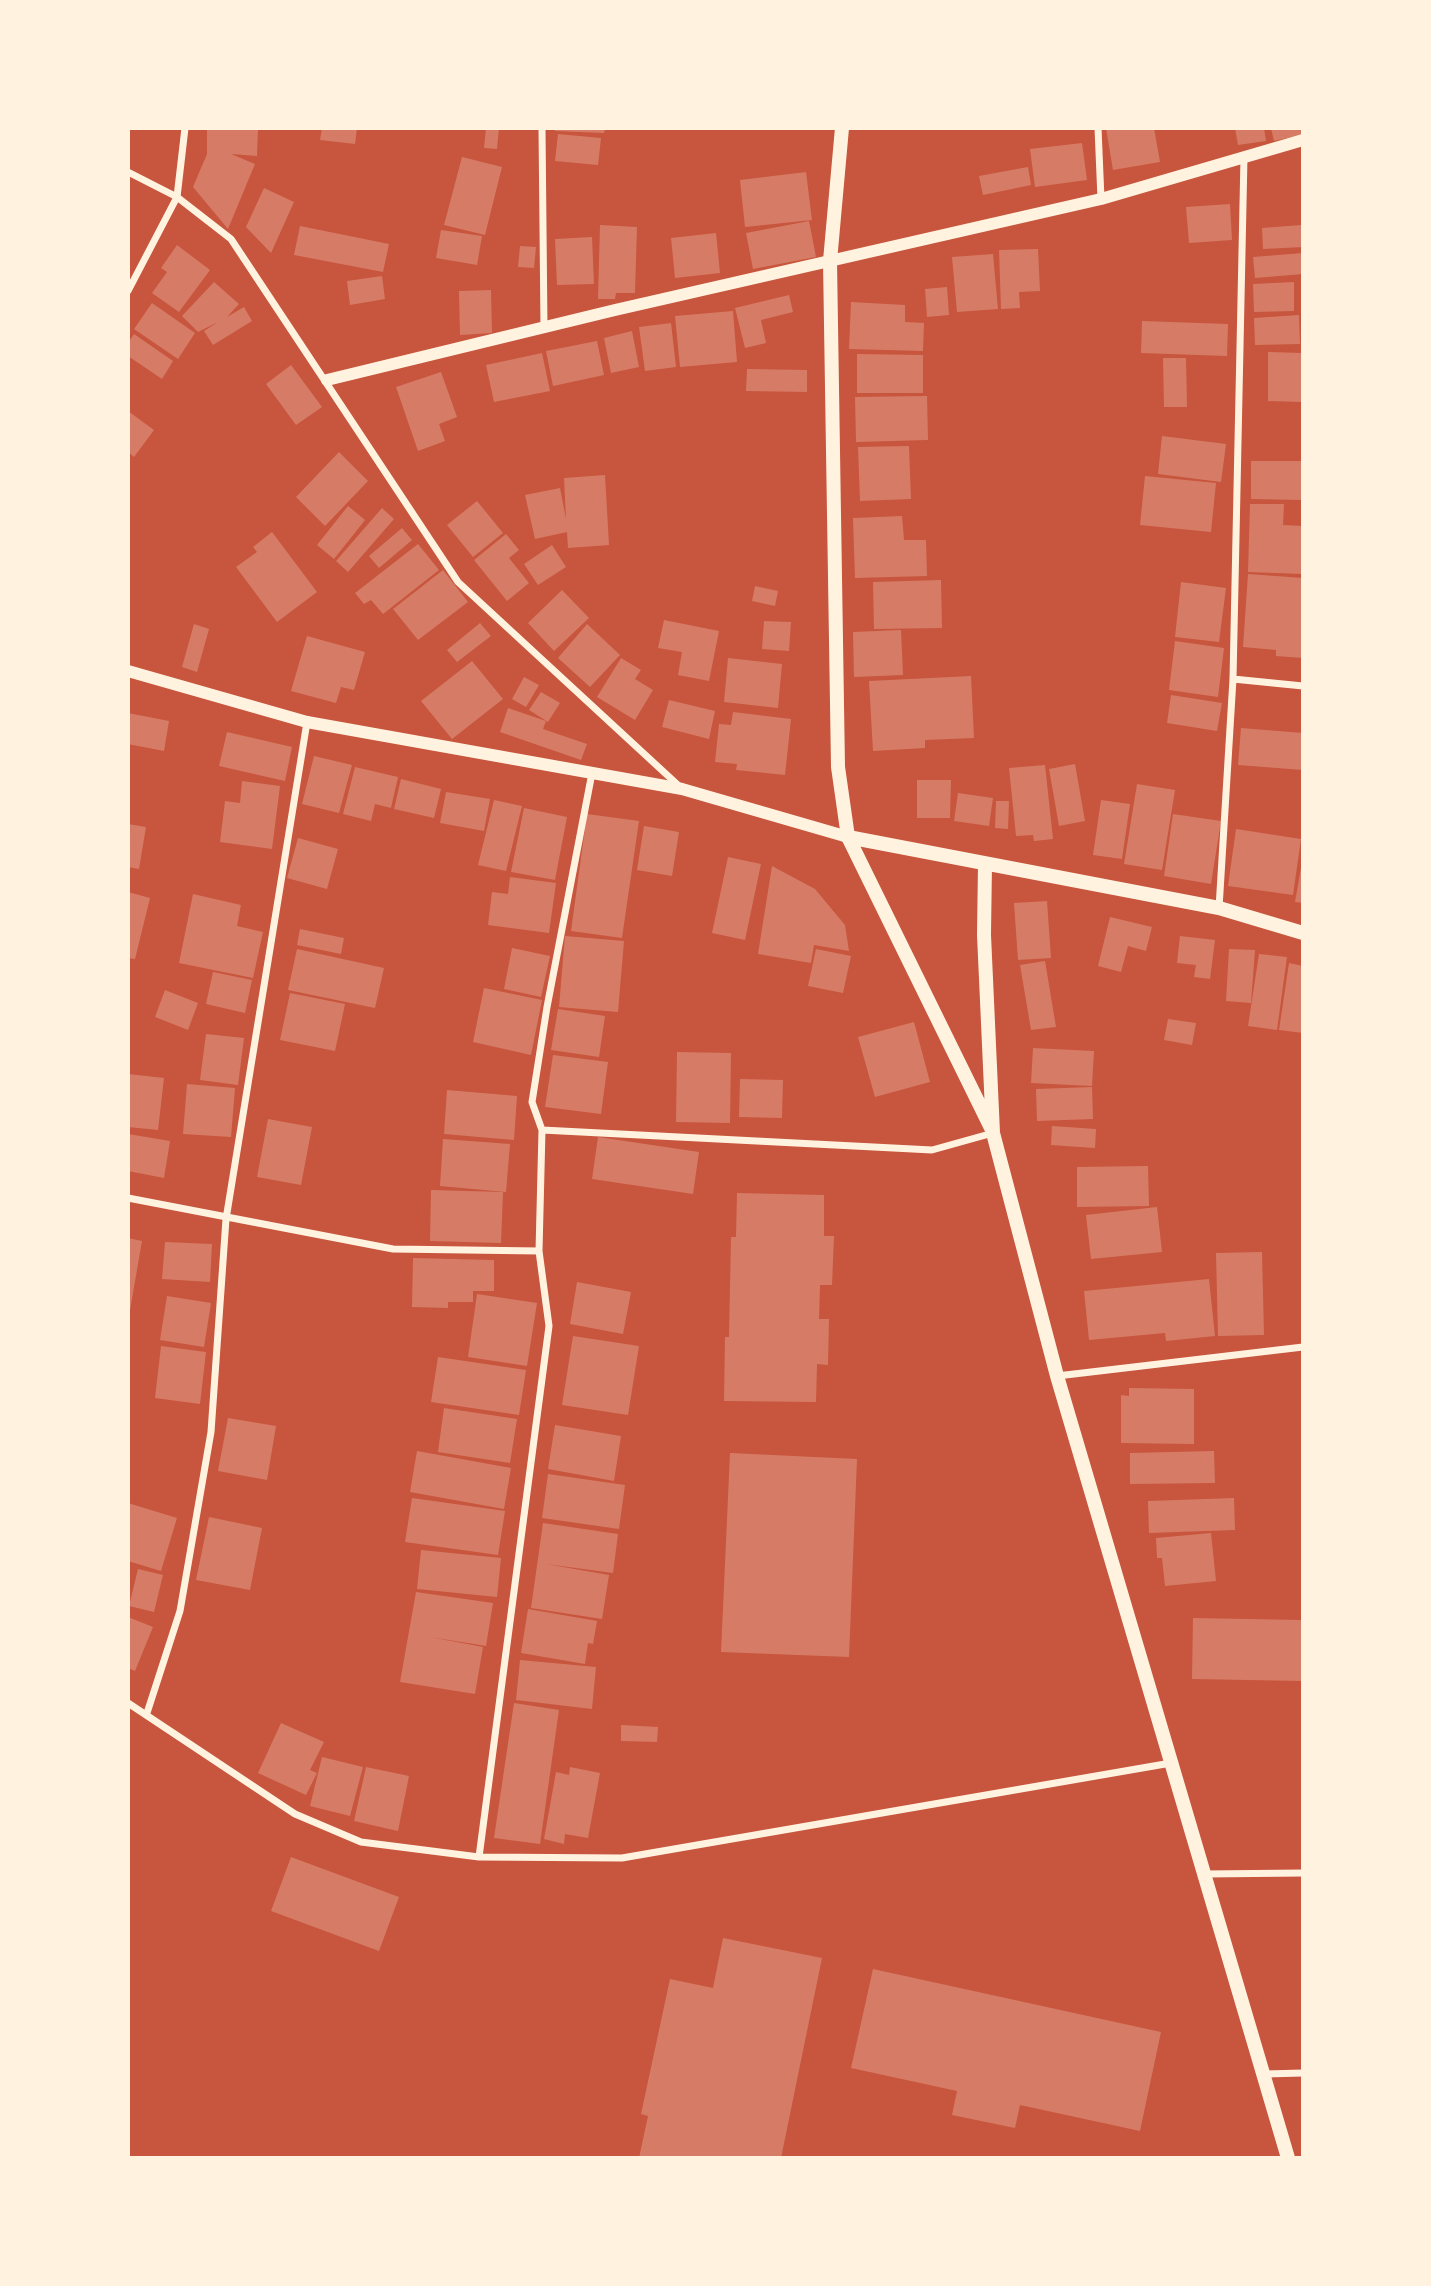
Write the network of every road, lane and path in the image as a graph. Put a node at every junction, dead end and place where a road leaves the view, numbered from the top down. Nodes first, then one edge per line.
1 (185, 128) edge
2 (542, 128) edge
3 (842, 128) edge
4 (1098, 128) edge
5 (1303, 140) edge
6 (1244, 157) junction
7 (128, 172) edge
8 (177, 197) junction
9 (1101, 199) junction
10 (830, 261) junction
11 (128, 291) edge
12 (544, 328) junction
13 (327, 380) junction
14 (128, 671) edge
15 (1233, 679) junction
16 (1303, 686) edge
17 (307, 722) junction
18 (592, 773) junction
19 (682, 789) junction
20 (848, 837) junction
21 (985, 864) junction
22 (1219, 908) junction
23 (1303, 933) edge
24 (541, 1130) junction
25 (993, 1133) junction
26 (128, 1198) edge
27 (226, 1219) junction
28 (539, 1251) junction
29 (1303, 1347) edge
30 (1057, 1376) junction
31 (128, 1703) edge
32 (147, 1713) junction
33 (1172, 1763) junction
34 (479, 1857) junction
35 (1303, 1873) edge
36 (1205, 1874) junction
37 (1303, 2073) edge
38 (1265, 2074) junction
39 (1288, 2158) edge

1 - 8 street
2 - 12 street
3 - 10 main road
4 - 9 street
5 - 6 street
6 - 9 street
6 - 15 street
7 - 8 street
8 - 11 street
8 - 13 street
9 - 10 street
10 - 12 street
10 - 20 main road
12 - 13 street
13 - 19 street
14 - 17 street
15 - 16 street
15 - 22 street
17 - 18 street
17 - 27 street
18 - 19 street
18 - 24 street
19 - 20 street
20 - 21 main road
20 - 25 main road
21 - 22 main road
21 - 25 main road
22 - 23 main road
24 - 25 street
24 - 28 street
25 - 30 main road
26 - 27 street
27 - 28 street
27 - 32 street
28 - 34 street
29 - 30 street
30 - 33 main road
31 - 32 street
32 - 34 street
33 - 34 street
33 - 36 main road
35 - 36 street
36 - 38 main road
37 - 38 street
38 - 39 main road

